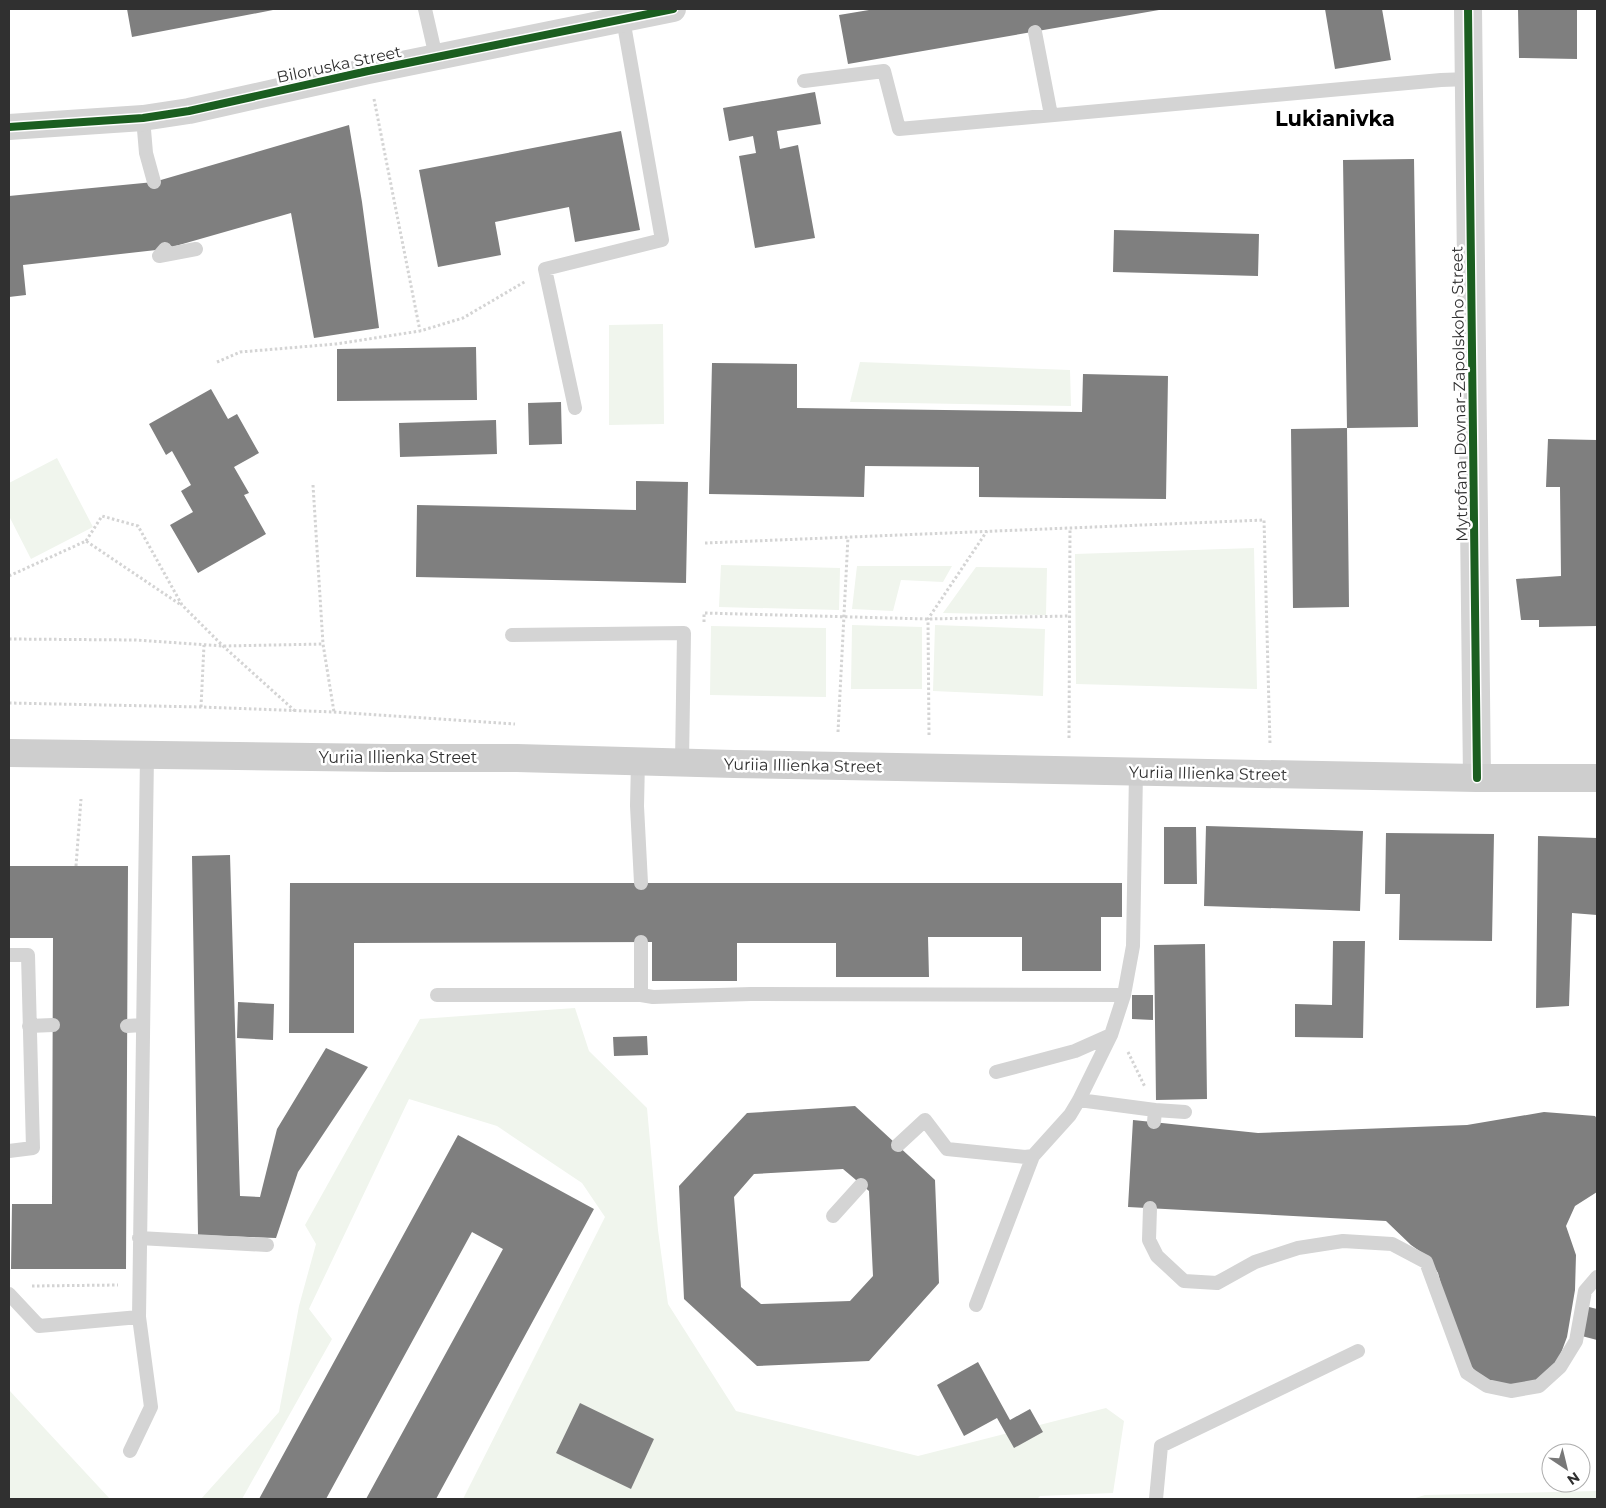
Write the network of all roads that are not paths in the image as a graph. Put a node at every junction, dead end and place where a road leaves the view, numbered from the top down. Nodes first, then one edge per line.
1 (425, 9) edge
2 (672, 9) edge
3 (1468, 9) edge
4 (623, 19) junction
5 (1035, 32) dead end
6 (436, 57) junction
7 (1469, 79) junction
8 (804, 81) dead end
9 (1051, 115) junction
10 (143, 118) junction
11 (9, 127) edge
12 (154, 182) dead end
13 (165, 249) dead end
14 (196, 250) dead end
15 (575, 408) dead end
16 (512, 635) dead end
17 (9, 753) edge
18 (147, 755) junction
19 (638, 761) junction
20 (682, 762) junction
21 (1136, 772) junction
22 (1477, 778) junction
23 (1597, 778) edge
24 (641, 883) dead end
25 (641, 942) dead end
26 (9, 955) edge
27 (437, 995) dead end
28 (641, 995) junction
29 (1124, 995) junction
30 (53, 1025) dead end
31 (29, 1026) junction
32 (127, 1026) dead end
33 (142, 1026) junction
34 (1111, 1035) junction
35 (996, 1072) dead end
36 (1079, 1100) junction
37 (1185, 1112) dead end
38 (898, 1146) dead end
39 (9, 1151) edge
40 (1033, 1156) junction
41 (861, 1185) dead end
42 (1150, 1208) dead end
43 (833, 1216) dead end
44 (139, 1238) junction
45 (267, 1245) dead end
46 (1597, 1277) edge
47 (9, 1294) edge
48 (976, 1306) dead end
49 (139, 1318) junction
50 (1358, 1351) dead end
51 (130, 1451) dead end
52 (1156, 1499) edge

1 - 6 lane
2 - 4 street, Biloruska Street
3 - 7 street, Mytrofana Dovnar-Zapolskoho Street
4 - 6 street, Biloruska Street
4 - 15 lane
5 - 9 lane
6 - 10 street, Biloruska Street
7 - 9 lane
7 - 22 street, Mytrofana Dovnar-Zapolskoho Street
8 - 9 lane
10 - 11 street, Biloruska Street
10 - 12 lane
13 - 14 lane
16 - 20 lane
17 - 18 main road, Yuriia Illienka Street
18 - 19 main road, Yuriia Illienka Street
18 - 33 lane
19 - 20 main road, Yuriia Illienka Street
19 - 24 lane
20 - 21 main road, Yuriia Illienka Street
21 - 22 main road, Yuriia Illienka Street
21 - 29 lane
22 - 23 main road, Yuriia Illienka Street
25 - 28 lane
26 - 31 lane
27 - 28 lane
28 - 29 lane
29 - 34 lane
30 - 31 lane
31 - 39 lane
32 - 33 lane
33 - 44 lane
34 - 35 lane
34 - 36 lane
36 - 37 lane
36 - 40 lane
38 - 40 lane
40 - 48 lane
41 - 43 lane
42 - 46 lane
44 - 45 lane
44 - 49 lane
47 - 49 lane
49 - 51 lane
50 - 52 lane

